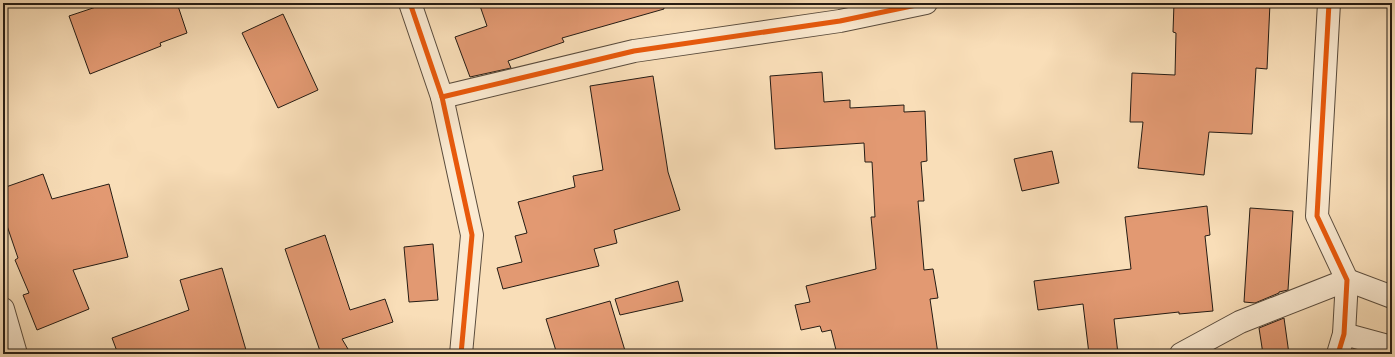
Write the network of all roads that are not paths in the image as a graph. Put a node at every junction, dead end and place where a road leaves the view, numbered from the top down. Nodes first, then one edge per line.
1 (410, 3) edge
2 (926, 3) edge
3 (1329, 3) edge
4 (442, 97) junction
5 (1347, 280) junction
6 (1392, 297) edge
7 (5, 322) edge
8 (1341, 344) edge
9 (1392, 347) edge
10 (16, 354) edge
11 (461, 354) edge
12 (1181, 354) edge

1 - 4 street
2 - 4 street
3 - 5 street
4 - 11 street
5 - 6 street
5 - 8 street
5 - 12 street
7 - 10 street
8 - 9 street

